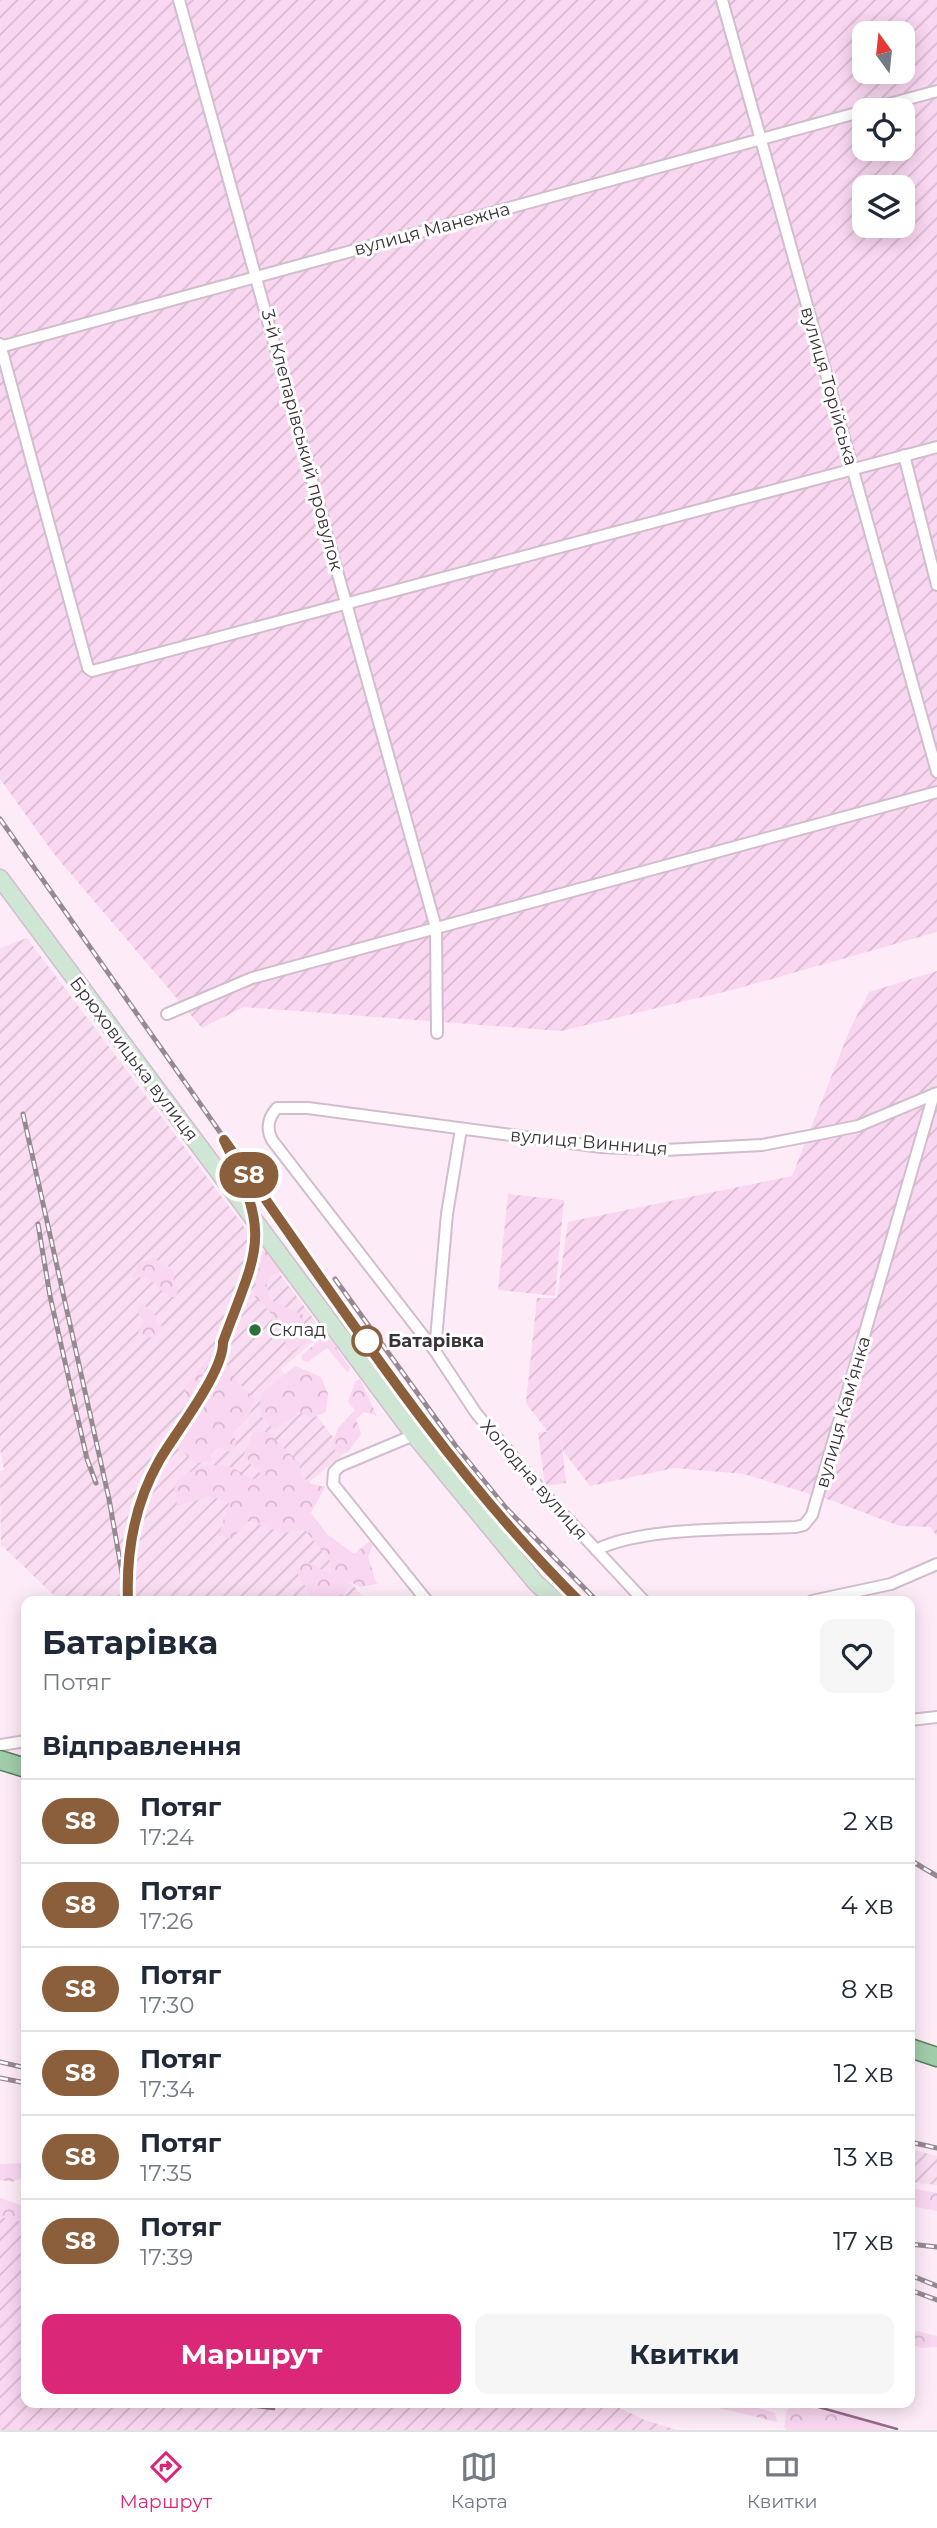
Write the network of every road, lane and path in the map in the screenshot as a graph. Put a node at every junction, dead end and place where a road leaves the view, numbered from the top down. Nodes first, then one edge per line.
1 (179, 0) edge
2 (722, 0) edge
3 (937, 91) edge
4 (912, 98) edge
5 (852, 115) edge
6 (761, 139) junction
7 (257, 277) junction
8 (0, 346) edge
9 (937, 447) edge
10 (904, 455) junction
11 (852, 469) junction
12 (937, 585) edge
13 (346, 602) junction
14 (937, 772) edge
15 (937, 792) edge
16 (0, 879) edge
17 (436, 928) junction
18 (167, 1014) dead end
19 (437, 1033) dead end
20 (935, 1093) edge
21 (277, 1108) joint
22 (461, 1129) junction
23 (435, 1351) junction
24 (414, 1435) junction
25 (596, 1550) junction
26 (937, 1564) edge
27 (423, 1596) edge
28 (550, 1596) edge
29 (639, 1596) edge
30 (835, 1596) edge
31 (937, 1717) edge
32 (915, 1719) edge
33 (21, 1742) edge
34 (0, 1745) edge
35 (0, 1760) edge
36 (21, 1766) edge
37 (915, 2050) edge
38 (937, 2057) edge

1 - 7 street, 3-й Клепарівський провулок
2 - 6 street, вулиця Торійська
3 - 4 street, вулиця Манежна
5 - 6 street, вулиця Манежна
6 - 7 street, вулиця Манежна
6 - 11 street, вулиця Торійська
7 - 8 street, вулиця Манежна
7 - 13 street, 3-й Клепарівський провулок
8 - 13 street
9 - 10 street
10 - 11 street
10 - 12 street
11 - 13 street
11 - 14 street, вулиця Торійська
13 - 17 street, 3-й Клепарівський провулок
15 - 17 street
16 - 24 main road, Брюховицька вулиця
17 - 18 street
17 - 19 street, 3-й Клепарівський провулок
20 - 22 street, вулиця Винниця
20 - 25 street, вулиця Камʼянка
21 - 22 street, вулиця Винниця
21 - 23 street, Холодна вулиця
22 - 23 street
23 - 25 street, Холодна вулиця
24 - 27 street
24 - 28 main road, Брюховицька вулиця
25 - 29 street, Холодна вулиця
26 - 30 street
31 - 32 street
33 - 34 street
35 - 36 main road
37 - 38 main road

